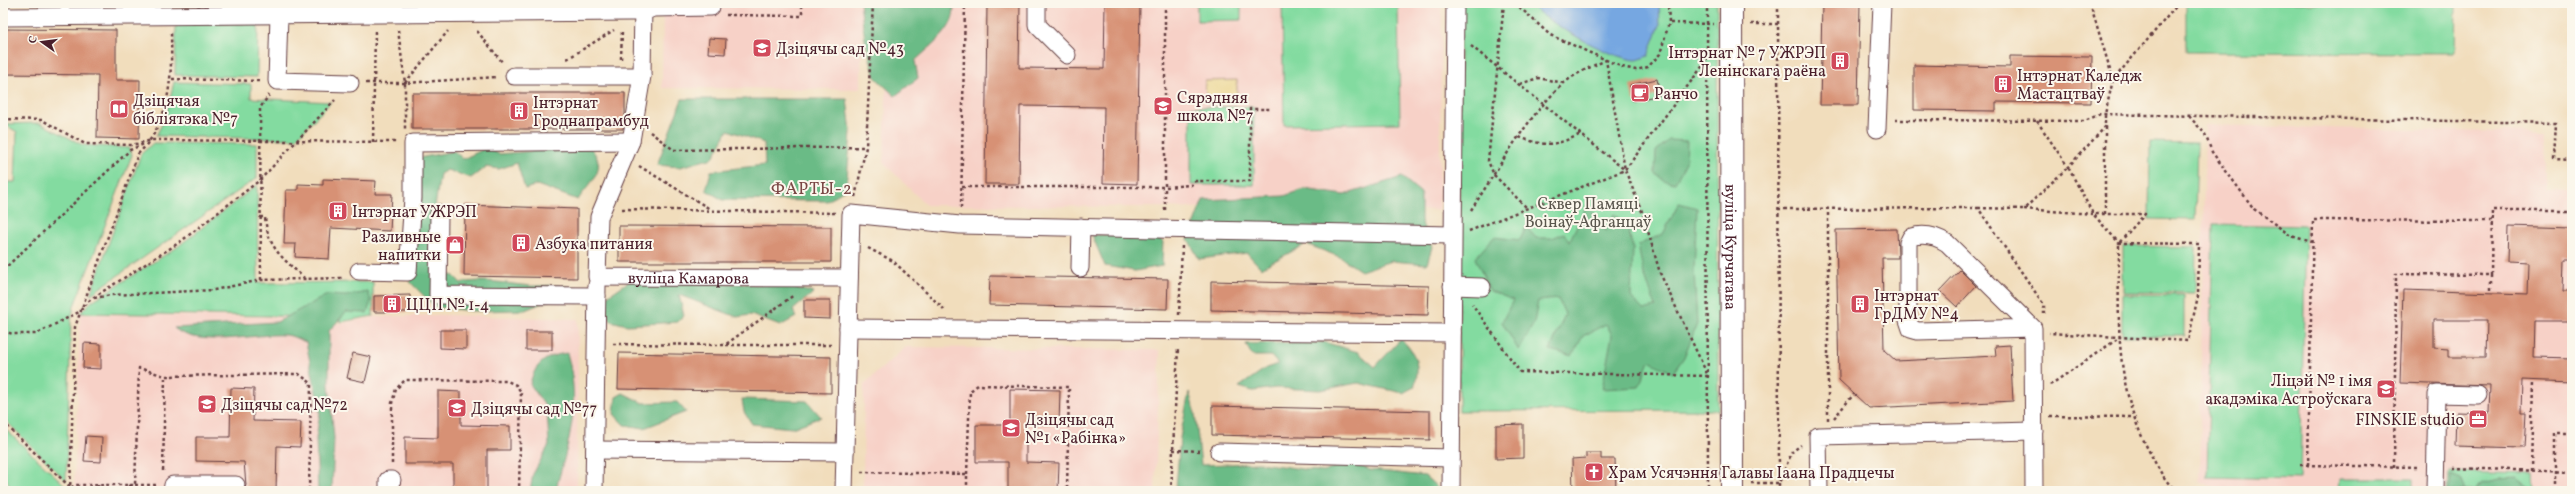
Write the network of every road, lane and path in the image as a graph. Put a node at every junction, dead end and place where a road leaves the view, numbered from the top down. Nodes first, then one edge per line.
1 (802, 3) edge
2 (873, 3) edge
3 (965, 3) edge
4 (1036, 3) edge
5 (1455, 3) edge
6 (1504, 3) edge
7 (1515, 3) edge
8 (1668, 3) edge
9 (1707, 3) edge
10 (1731, 3) edge
11 (1778, 3) edge
12 (1882, 3) edge
13 (2090, 3) edge
14 (2179, 3) edge
15 (643, 8) edge
16 (213, 10) edge
17 (715, 11) joint
18 (463, 14) junction
19 (279, 15) junction
20 (396, 15) junction
21 (171, 16) junction
22 (3, 17) edge
23 (1669, 23) junction
24 (1707, 24) junction
25 (1751, 24) dead end
26 (1778, 24) junction
27 (1468, 43) dead end
28 (1067, 55) dead end
29 (1708, 59) junction
30 (563, 60) dead end
31 (1606, 60) junction
32 (1498, 66) junction
33 (514, 76) junction
34 (620, 76) junction
35 (642, 76) junction
36 (172, 79) junction
37 (2113, 80) junction
38 (277, 81) junction
39 (350, 83) junction
40 (374, 83) junction
41 (405, 83) junction
42 (1564, 83) junction
43 (1520, 84) junction
44 (1544, 103) junction
45 (1270, 109) dead end
46 (2105, 114) junction
47 (2189, 116) junction
48 (3, 119) edge
49 (2037, 121) junction
50 (1877, 125) joint
51 (2107, 126) junction
52 (649, 131) dead end
53 (1581, 134) junction
54 (1519, 137) junction
55 (152, 140) junction
56 (259, 141) junction
57 (298, 141) junction
58 (631, 141) junction
59 (373, 142) junction
60 (413, 142) junction
61 (866, 147) junction
62 (2572, 160) edge
63 (635, 164) dead end
64 (2068, 167) junction
65 (1625, 170) junction
66 (1494, 175) junction
67 (260, 180) junction
68 (962, 187) junction
69 (961, 206) dead end
70 (1526, 207) junction
71 (622, 208) dead end
72 (852, 208) junction
73 (1978, 208) dead end
74 (1778, 209) junction
75 (2024, 209) junction
76 (712, 210) junction
77 (2572, 210) edge
78 (1470, 212) dead end
79 (439, 213) dead end
80 (2093, 214) junction
81 (2105, 214) junction
82 (260, 217) junction
83 (2492, 221) junction
84 (1081, 227) junction
85 (1459, 234) junction
86 (850, 239) junction
87 (2312, 242) junction
88 (2119, 243) junction
89 (1080, 268) dead end
90 (3, 270) edge
91 (359, 271) joint
92 (2491, 275) junction
93 (597, 277) junction
94 (818, 278) junction
95 (849, 278) junction
96 (304, 279) junction
97 (261, 280) junction
98 (1452, 286) junction
99 (1482, 287) dead end
100 (2491, 293) dead end
101 (597, 296) junction
102 (91, 299) junction
103 (1469, 301) dead end
104 (79, 312) junction
105 (848, 328) junction
106 (964, 328) junction
107 (2038, 330) junction
108 (3, 331) edge
109 (1452, 333) junction
110 (2119, 338) junction
111 (605, 344) dead end
112 (725, 345) junction
113 (847, 346) junction
114 (165, 376) junction
115 (1708, 376) junction
116 (2533, 381) dead end
117 (2044, 389) dead end
118 (1854, 394) dead end
119 (2478, 395) dead end
120 (2045, 416) dead end
121 (2134, 417) junction
122 (3, 422) edge
123 (2034, 431) junction
124 (2572, 433) edge
125 (1804, 443) dead end
126 (595, 450) junction
127 (1173, 450) dead end
128 (845, 452) junction
129 (1219, 452) joint
130 (1451, 458) junction
131 (2300, 465) dead end
132 (2308, 465) junction
133 (2394, 467) junction
134 (2435, 467) junction
135 (2531, 471) junction
136 (844, 472) junction
137 (2555, 472) junction
138 (2572, 472) edge
139 (967, 474) junction
140 (1779, 483) junction
141 (98, 485) junction
142 (129, 485) junction
143 (135, 485) junction
144 (236, 485) dead end
145 (390, 485) edge
146 (169, 487) edge
147 (70, 489) edge
148 (66, 491) edge
149 (99, 491) edge
150 (134, 491) edge
151 (309, 491) edge
152 (519, 491) edge
153 (594, 491) edge
154 (844, 491) edge
155 (967, 491) edge
156 (1067, 491) edge
157 (1451, 491) edge
158 (1708, 491) edge
159 (1732, 491) edge
160 (1779, 491) edge
161 (1819, 491) edge
162 (2034, 491) edge
163 (2176, 491) edge
164 (2435, 491) edge
165 (2555, 491) edge

1 - 17 path
2 - 61 path
3 - 68 path
4 - 28 street
5 - 85 street
6 - 32 path
7 - 31 path
8 - 23 path
9 - 24 path
10 - 159 main road, вуліца Курчатава
11 - 26 path
12 - 50 street
13 - 37 path
14 - 37 path
15 - 17 street
15 - 18 street
15 - 35 street
16 - 19 street
16 - 21 street
18 - 20 street
18 - 33 path
18 - 41 path
19 - 20 street
19 - 38 street
20 - 40 path
20 - 41 path
21 - 22 street
21 - 36 path
23 - 24 path
23 - 31 path
24 - 29 path
25 - 26 path
26 - 74 path
27 - 32 path
29 - 65 path
29 - 115 path
30 - 34 path
31 - 42 path
31 - 65 path
32 - 43 path
32 - 66 path
33 - 34 street
33 - 41 path
34 - 35 street
35 - 58 street
36 - 38 path
36 - 55 path
37 - 46 path
38 - 39 street
38 - 56 path
39 - 40 path
39 - 57 path
40 - 41 path
40 - 59 path
41 - 60 path
42 - 43 path
42 - 44 path
43 - 44 path
44 - 53 path
44 - 54 path
45 - 68 path
46 - 47 path
46 - 49 path
46 - 51 path
47 - 62 path
47 - 87 path
48 - 55 path
49 - 50 path
49 - 64 path
51 - 64 path
51 - 81 path
52 - 61 path
53 - 54 path
53 - 65 path
54 - 66 path
55 - 56 path
55 - 90 path
55 - 104 path
56 - 57 path
56 - 67 path
57 - 59 path
57 - 67 path
58 - 60 street
58 - 93 street
59 - 60 path
60 - 91 street
61 - 72 path
63 - 76 path
64 - 75 path
64 - 80 path
65 - 70 path
65 - 115 path
66 - 70 path
66 - 78 path
67 - 82 path
67 - 102 path
68 - 69 path
70 - 85 path
71 - 76 path
72 - 76 path
72 - 84 street
72 - 86 street
73 - 75 path
74 - 118 path
74 - 140 path
75 - 80 path
77 - 83 path
79 - 101 street
80 - 81 path
80 - 88 path
81 - 88 path
82 - 96 path
82 - 97 path
83 - 87 path
83 - 92 path
84 - 85 street
84 - 89 street
85 - 98 street
86 - 95 street
86 - 106 path
87 - 132 path
88 - 110 path
88 - 110 path
91 - 96 path
92 - 100 path
92 - 133 path
93 - 94 street, вуліца Камарова
93 - 101 street
94 - 95 street, вуліца Камарова
94 - 112 path
95 - 105 street
96 - 97 path
97 - 102 path
98 - 99 street
98 - 109 street
101 - 126 street
102 - 104 path
103 - 115 path
104 - 108 path
104 - 147 path
105 - 106 street
105 - 113 street
106 - 109 street
107 - 107 street
107 - 110 path
107 - 123 street
109 - 130 street
110 - 117 path
110 - 121 path
111 - 112 path
112 - 113 path
113 - 128 street
114 - 143 path
114 - 146 path
114 - 151 path
115 - 158 path
116 - 135 path
119 - 134 street
120 - 121 path
121 - 163 path
122 - 147 path
123 - 161 street
123 - 162 street
124 - 137 path
125 - 140 path
126 - 128 street
126 - 153 street
127 - 129 path
128 - 136 street
129 - 130 street
130 - 157 street
131 - 132 path
132 - 133 path
133 - 134 path
134 - 135 path
134 - 164 street
135 - 137 path
136 - 139 path
136 - 154 street
137 - 138 path
137 - 165 path
139 - 155 path
139 - 156 path
140 - 160 path
141 - 142 path
141 - 147 path
141 - 149 path
142 - 143 path
142 - 150 path
143 - 146 path
144 - 146 street
145 - 152 path
147 - 148 path

